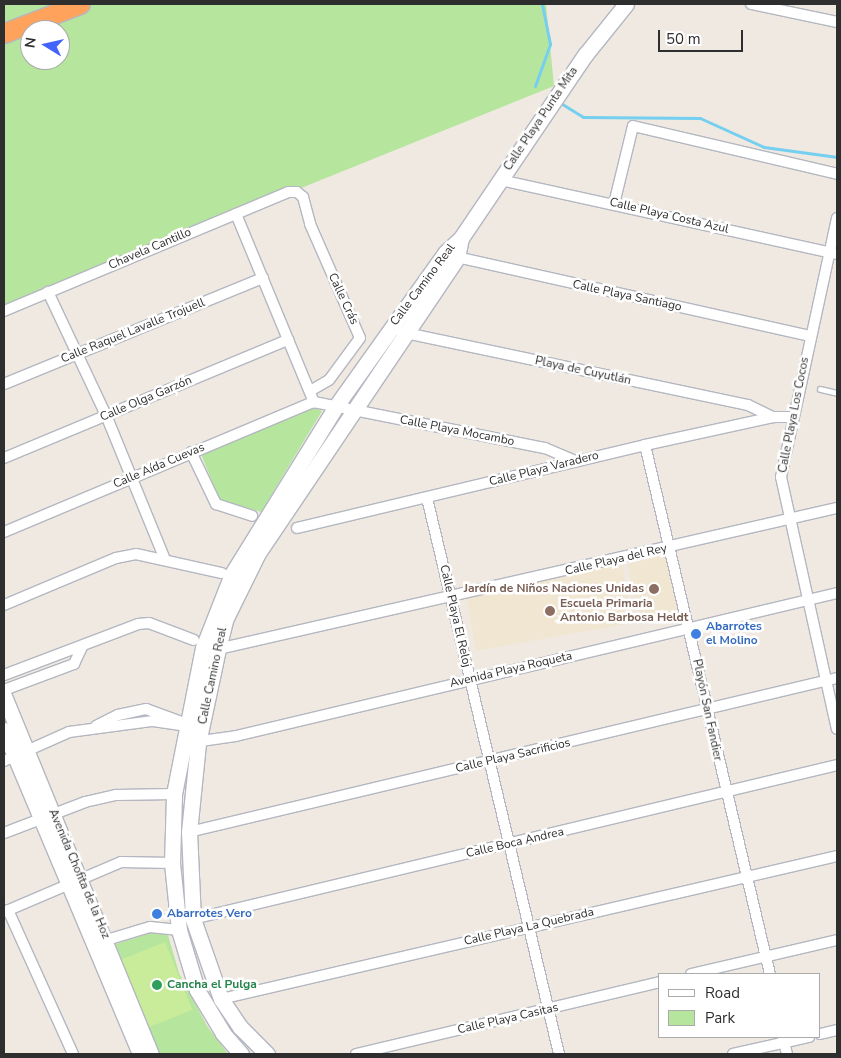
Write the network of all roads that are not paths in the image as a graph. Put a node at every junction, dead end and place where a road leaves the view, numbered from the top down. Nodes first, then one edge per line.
1 (80, 4) edge
2 (626, 4) edge
3 (751, 4) edge
4 (837, 22) edge
5 (4, 33) edge
6 (837, 174) edge
7 (500, 180) junction
8 (297, 192) joint
9 (614, 204) junction
10 (236, 214) junction
11 (837, 218) edge
12 (461, 238) joint
13 (834, 253) edge
14 (451, 255) junction
15 (263, 278) junction
16 (48, 292) junction
17 (4, 311) edge
18 (398, 330) junction
19 (810, 336) junction
20 (288, 340) junction
21 (78, 353) junction
22 (4, 384) edge
23 (820, 389) dead end
24 (310, 391) junction
25 (837, 393) edge
26 (314, 402) junction
27 (336, 406) junction
28 (353, 411) junction
29 (106, 415) junction
30 (773, 417) junction
31 (792, 417) junction
32 (645, 445) junction
33 (192, 452) junction
34 (4, 458) edge
35 (576, 461) junction
36 (131, 478) junction
37 (427, 498) junction
38 (837, 508) edge
39 (252, 516) dead end
40 (788, 519) junction
41 (297, 528) dead end
42 (4, 532) edge
43 (671, 548) junction
44 (164, 558) junction
45 (222, 573) dead end
46 (837, 593) edge
47 (451, 597) junction
48 (808, 599) junction
49 (4, 605) edge
50 (689, 629) junction
51 (194, 640) dead end
52 (82, 647) junction
53 (218, 648) junction
54 (4, 675) edge
55 (837, 678) edge
56 (471, 680) junction
57 (826, 681) junction
58 (4, 690) edge
59 (4, 696) edge
60 (708, 709) junction
61 (837, 729) edge
62 (4, 730) edge
63 (192, 734) junction
64 (15, 756) edge
65 (489, 762) junction
66 (837, 765) edge
67 (174, 794) junction
68 (726, 794) junction
69 (47, 816) junction
70 (189, 832) junction
71 (4, 834) edge
72 (508, 845) junction
73 (837, 856) edge
74 (172, 863) junction
75 (746, 876) junction
76 (72, 880) junction
77 (6, 911) edge
78 (193, 919) junction
79 (529, 927) junction
80 (179, 930) junction
81 (837, 940) edge
82 (101, 942) junction
83 (766, 956) junction
84 (695, 973) edge
85 (770, 973) edge
86 (658, 982) edge
87 (221, 999) junction
88 (548, 1009) junction
89 (837, 1030) edge
90 (137, 1034) junction
91 (821, 1034) edge
92 (801, 1038) edge
93 (784, 1040) edge
94 (74, 1054) edge
95 (140, 1054) edge
96 (151, 1054) edge
97 (241, 1054) edge
98 (267, 1054) edge
99 (356, 1054) edge
100 (559, 1054) edge
101 (733, 1054) edge
102 (787, 1054) edge

1 - 5 highway
2 - 7 street, Calle Playa Punta Mita
3 - 4 street
6 - 9 street
7 - 9 street, Calle Playa Costa Azul
7 - 12 street, Calle Playa Punta Mita
8 - 10 street, Chavela Cantillo
8 - 24 street, Calle Crás
9 - 13 street, Calle Playa Costa Azul
10 - 15 street
10 - 16 street, Chavela Cantillo
11 - 13 street, Calle Playa Los Cocos
12 - 14 street, Calle Camino Real
13 - 19 street, Calle Playa Los Cocos
14 - 18 street, Calle Camino Real
14 - 19 street, Calle Playa Santiago
15 - 20 street
15 - 21 street, Calle Raquel Lavalle Trojuell
16 - 17 street, Chavela Cantillo
16 - 21 street
18 - 27 street, Calle Camino Real
18 - 28 street, Calle Camino Real
18 - 30 street, Playa de Cuyutlán
19 - 31 street, Calle Playa Los Cocos
20 - 24 street
20 - 29 street, Calle Olga Garzón
21 - 22 street, Calle Raquel Lavalle Trojuell
21 - 29 street
23 - 25 lane
24 - 26 street
26 - 27 street, Calle Playa Mocambo
26 - 33 street, Calle Aída Cuevas
27 - 28 street, Calle Playa Mocambo
27 - 63 street, Calle Camino Real
28 - 35 street, Calle Playa Mocambo
28 - 53 street, Calle Camino Real
29 - 34 street, Calle Olga Garzón
29 - 36 street
30 - 31 street, Calle Playa Varadero
30 - 32 street, Calle Playa Varadero
31 - 40 street, Calle Playa Los Cocos
32 - 35 street, Calle Playa Varadero
32 - 43 street, Playón San Fandier
33 - 36 street, Calle Aída Cuevas
33 - 39 street
35 - 37 street, Calle Playa Varadero
36 - 42 street, Calle Aída Cuevas
36 - 44 street
37 - 41 street, Calle Playa Varadero
37 - 47 street, Calle Playa El Reloj
38 - 40 street, Calle Playa del Rey
40 - 43 street, Calle Playa del Rey
40 - 48 street, Calle Playa Los Cocos
43 - 47 street, Calle Playa del Rey
43 - 50 street, Playón San Fandier
44 - 45 street
44 - 49 street
46 - 48 street, Avenida Playa Roqueta
47 - 53 street, Calle Playa del Rey
47 - 56 street, Calle Playa El Reloj
48 - 50 street, Avenida Playa Roqueta
48 - 57 street, Calle Playa Los Cocos
50 - 56 street, Avenida Playa Roqueta
50 - 60 street, Playón San Fandier
51 - 52 street
52 - 54 street
52 - 58 street
53 - 63 street, Calle Camino Real
55 - 57 street, Calle Playa Sacrificios
56 - 63 street, Avenida Playa Roqueta
56 - 65 street, Calle Playa El Reloj
57 - 60 street, Calle Playa Sacrificios
57 - 61 street, Calle Playa Los Cocos
59 - 64 street, Avenida Chofita de la Hoz
60 - 65 street, Calle Playa Sacrificios
60 - 68 street, Playón San Fandier
62 - 64 street, Avenida Chofita de la Hoz
63 - 64 street, Avenida Playa Roqueta
63 - 67 street, Calle Camino Real
63 - 70 street, Calle Camino Real
64 - 69 street, Avenida Chofita de la Hoz
65 - 70 street, Calle Playa Sacrificios
65 - 72 street, Calle Playa El Reloj
66 - 68 street, Calle Boca Andrea
67 - 69 street
67 - 74 street, Calle Camino Real
68 - 72 street, Calle Boca Andrea
68 - 75 street, Playón San Fandier
69 - 71 street
69 - 76 street, Avenida Chofita de la Hoz
70 - 78 street, Calle Camino Real
72 - 78 street, Calle Boca Andrea
72 - 79 street, Calle Playa El Reloj
73 - 75 street, Calle Playa La Quebrada
74 - 76 street
74 - 80 street, Calle Camino Real
75 - 79 street, Calle Playa La Quebrada
75 - 83 street, Playón San Fandier
76 - 77 street
76 - 82 street, Avenida Chofita de la Hoz
77 - 94 street
78 - 87 street, Calle Camino Real
79 - 87 street, Calle Playa La Quebrada
79 - 88 street, Calle Playa El Reloj
80 - 82 street
80 - 97 street, Calle Camino Real
81 - 83 street
82 - 90 street, Avenida Chofita de la Hoz
83 - 84 street
83 - 85 street, Playón San Fandier
86 - 88 street, Calle Playa Casitas
87 - 98 street, Calle Camino Real
88 - 99 street, Calle Playa Casitas
88 - 100 street, Calle Playa El Reloj
89 - 91 street
90 - 95 street, Avenida Chofita de la Hoz
90 - 96 street, Avenida Chofita de la Hoz
92 - 93 street
93 - 101 street
93 - 102 street

